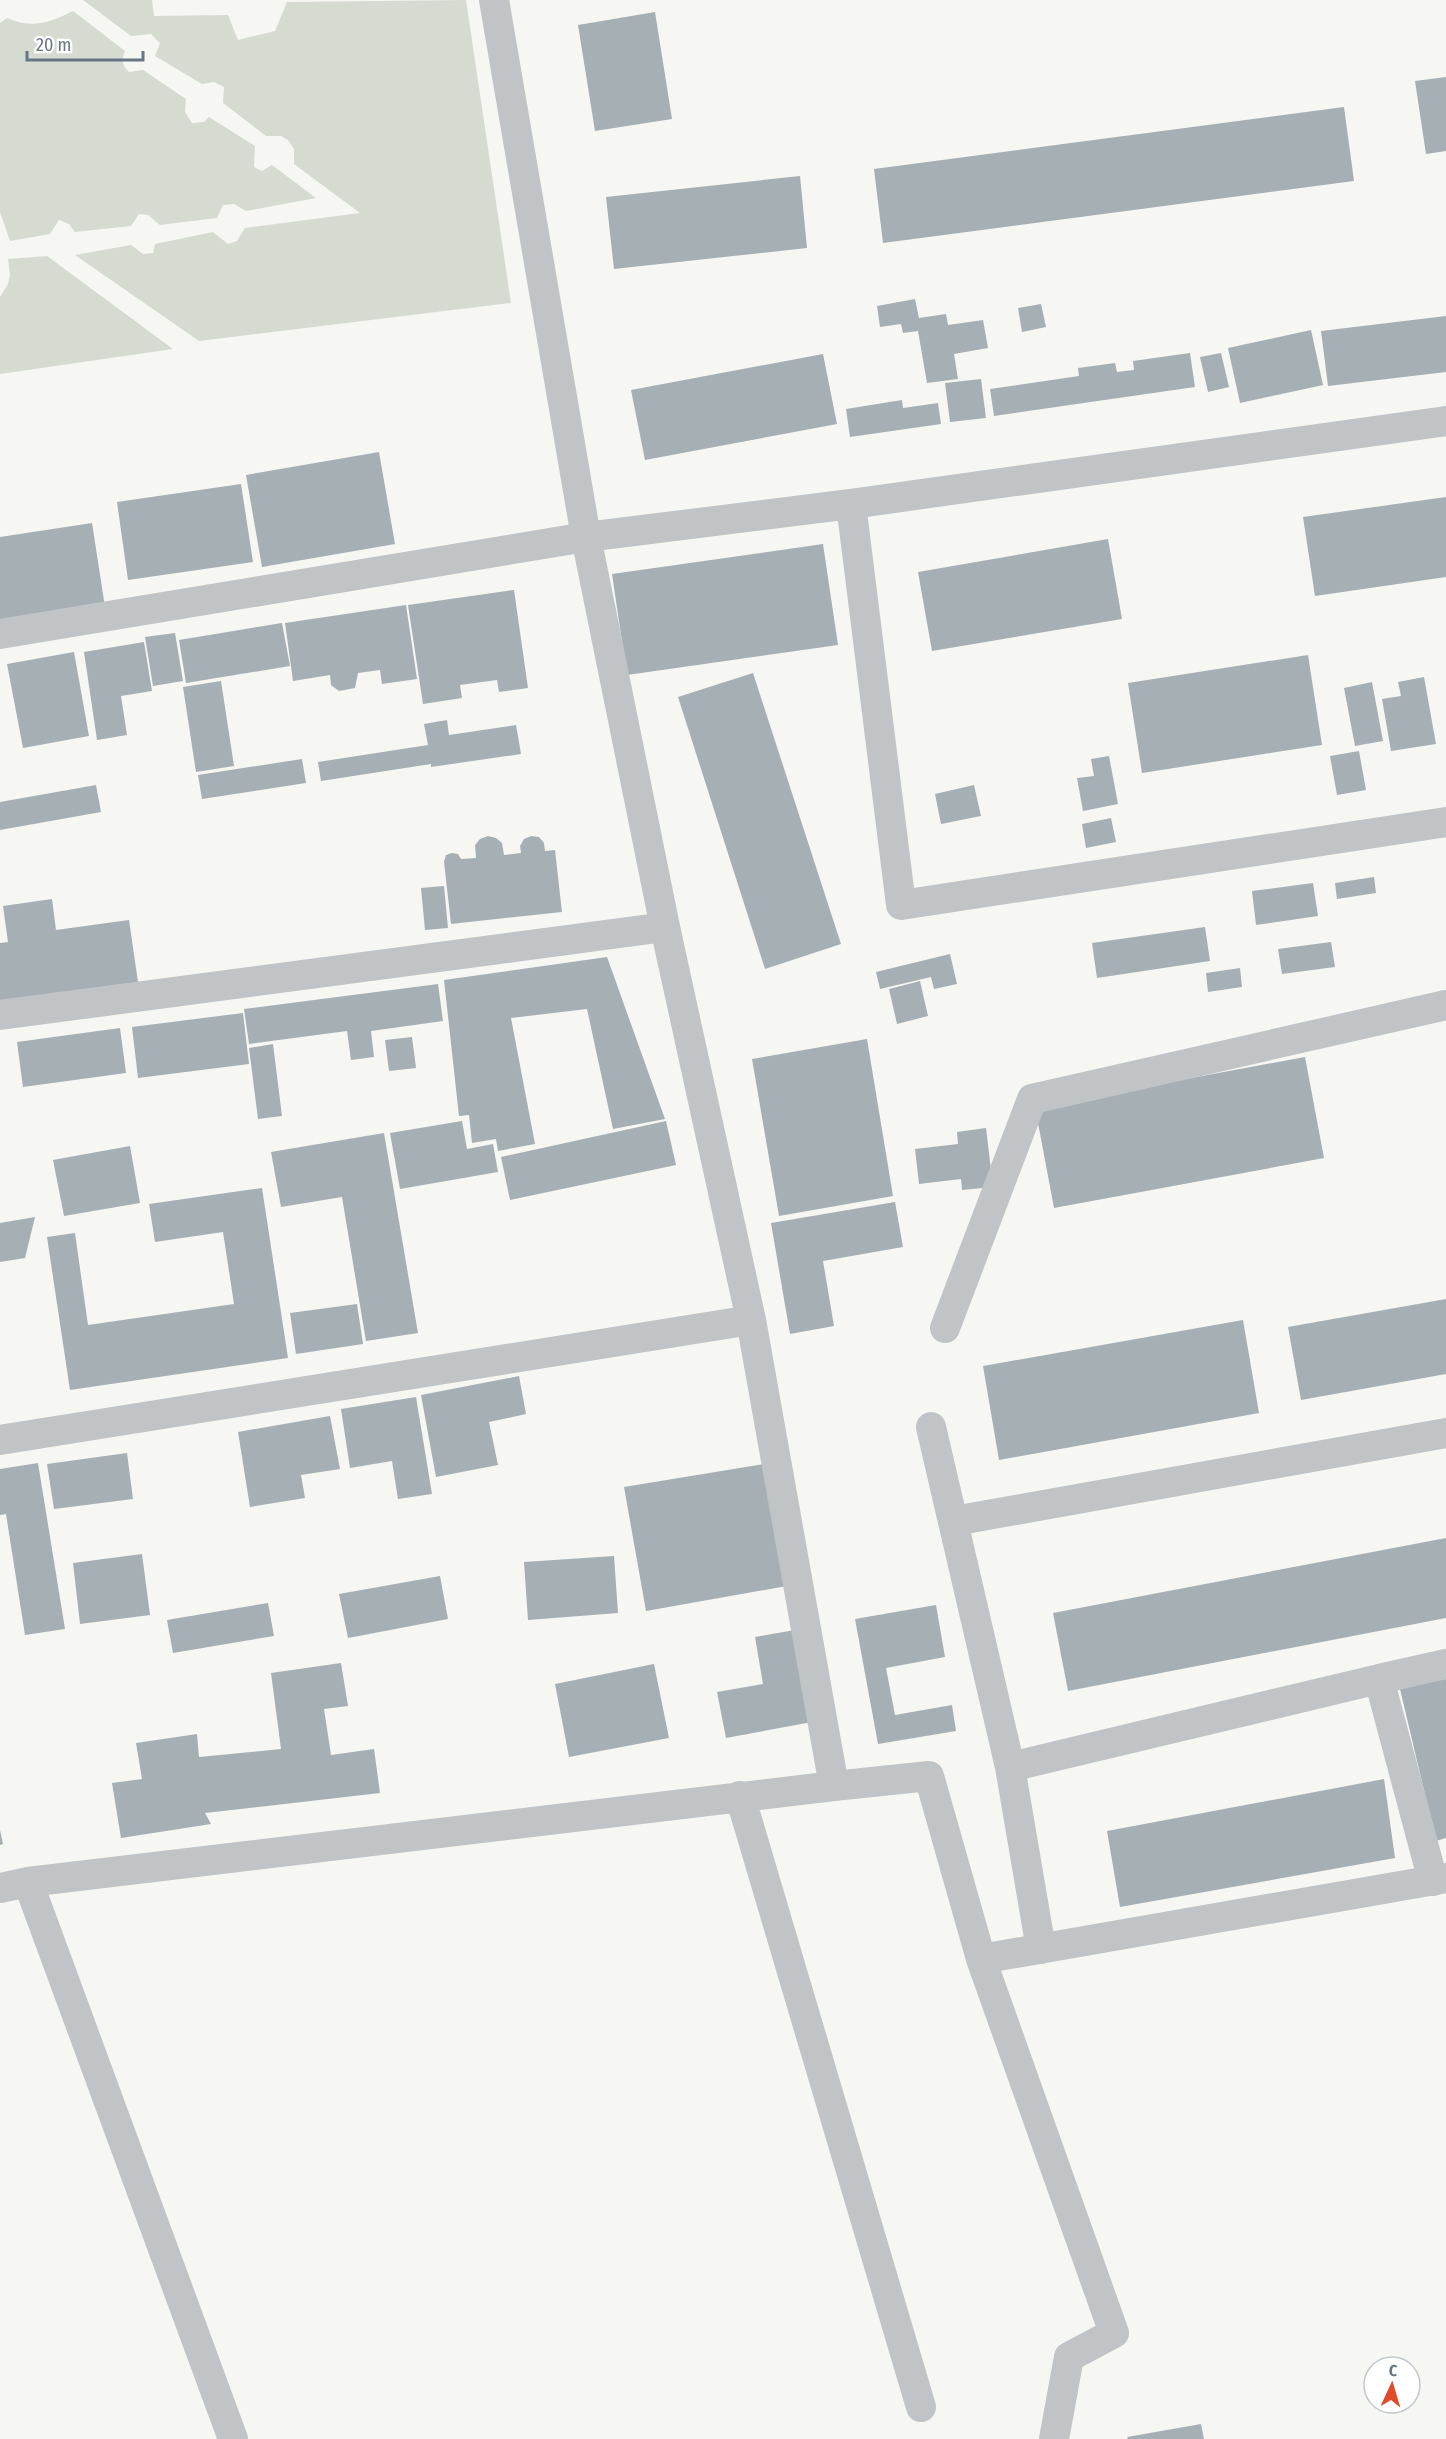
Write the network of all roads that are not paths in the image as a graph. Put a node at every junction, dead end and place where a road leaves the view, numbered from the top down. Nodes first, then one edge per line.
1 (494, 0) edge
2 (1446, 421) edge
3 (851, 504) junction
4 (586, 537) junction
5 (0, 634) edge
6 (1446, 822) edge
7 (665, 927) junction
8 (1446, 1005) edge
9 (0, 1015) edge
10 (751, 1320) junction
11 (945, 1328) dead end
12 (931, 1427) dead end
13 (1446, 1433) edge
14 (0, 1440) edge
15 (954, 1521) junction
16 (1446, 1664) edge
17 (1379, 1679) junction
18 (1010, 1767) junction
19 (834, 1786) junction
20 (740, 1796) junction
21 (1440, 1880) edge
22 (14, 1885) edge
23 (1041, 1949) junction
24 (981, 1959) junction
25 (921, 2407) dead end
26 (1051, 2438) edge
27 (233, 2439) edge

1 - 4 street
2 - 3 street
3 - 4 street
3 - 6 street
4 - 5 street
4 - 7 street
7 - 9 street
7 - 10 street
8 - 11 street
10 - 14 street
10 - 19 street
12 - 15 street
13 - 15 street
15 - 18 street
16 - 17 street
17 - 18 street
17 - 21 street
18 - 23 street
19 - 20 street
19 - 24 street
20 - 22 street
20 - 25 street
21 - 23 street
22 - 27 street
23 - 24 street
24 - 26 street

